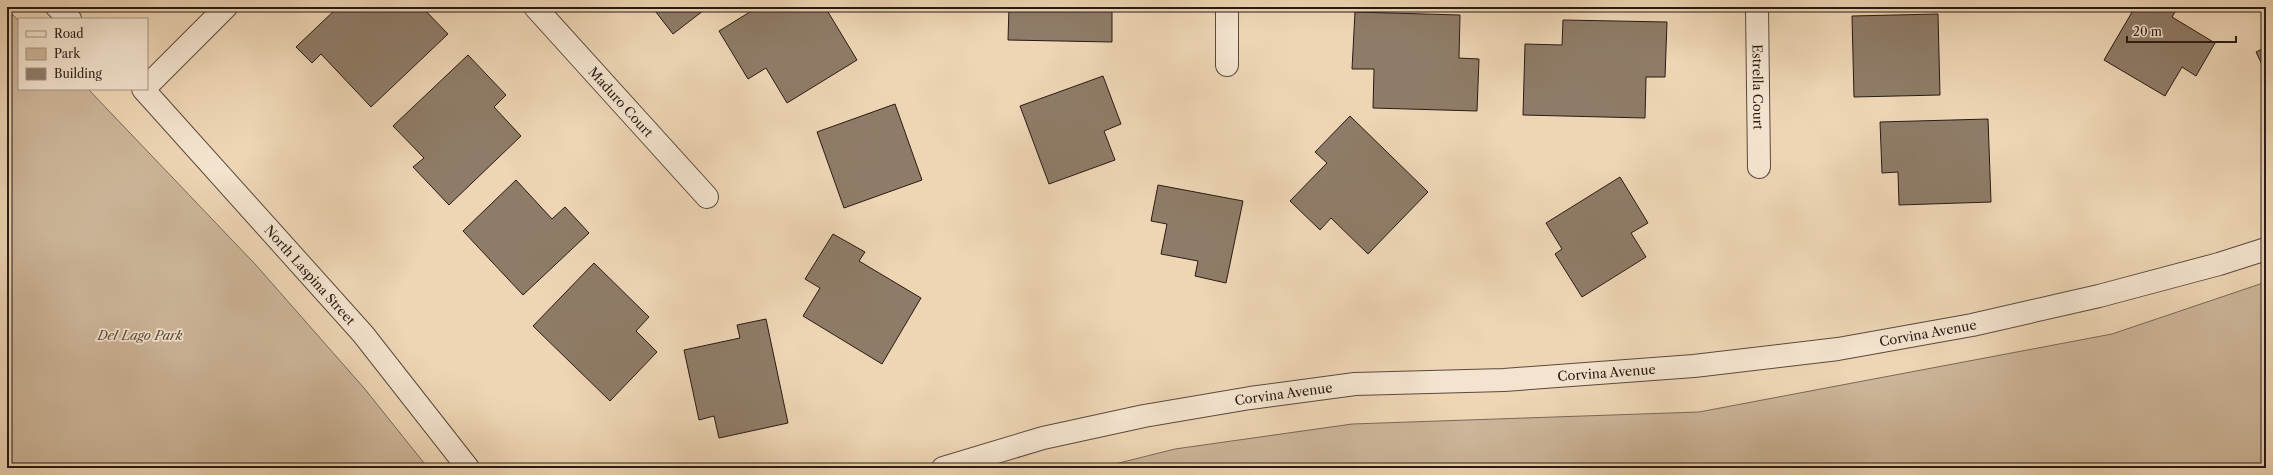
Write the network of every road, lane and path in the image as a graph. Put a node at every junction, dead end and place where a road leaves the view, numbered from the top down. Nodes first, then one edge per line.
1 (57, 7) edge
2 (226, 7) edge
3 (535, 7) edge
4 (1227, 7) edge
5 (1757, 7) edge
6 (69, 18) edge
7 (1228, 65) dead end
8 (148, 85) edge
9 (145, 90) edge
10 (1759, 167) dead end
11 (707, 197) dead end
12 (2266, 249) edge
13 (468, 468) edge
14 (943, 468) edge

1 - 6 street
2 - 8 street
3 - 11 street, Maduro Court
4 - 7 street
5 - 10 street, Estrella Court
9 - 13 street, North Laspina Street
12 - 14 street, Corvina Avenue

